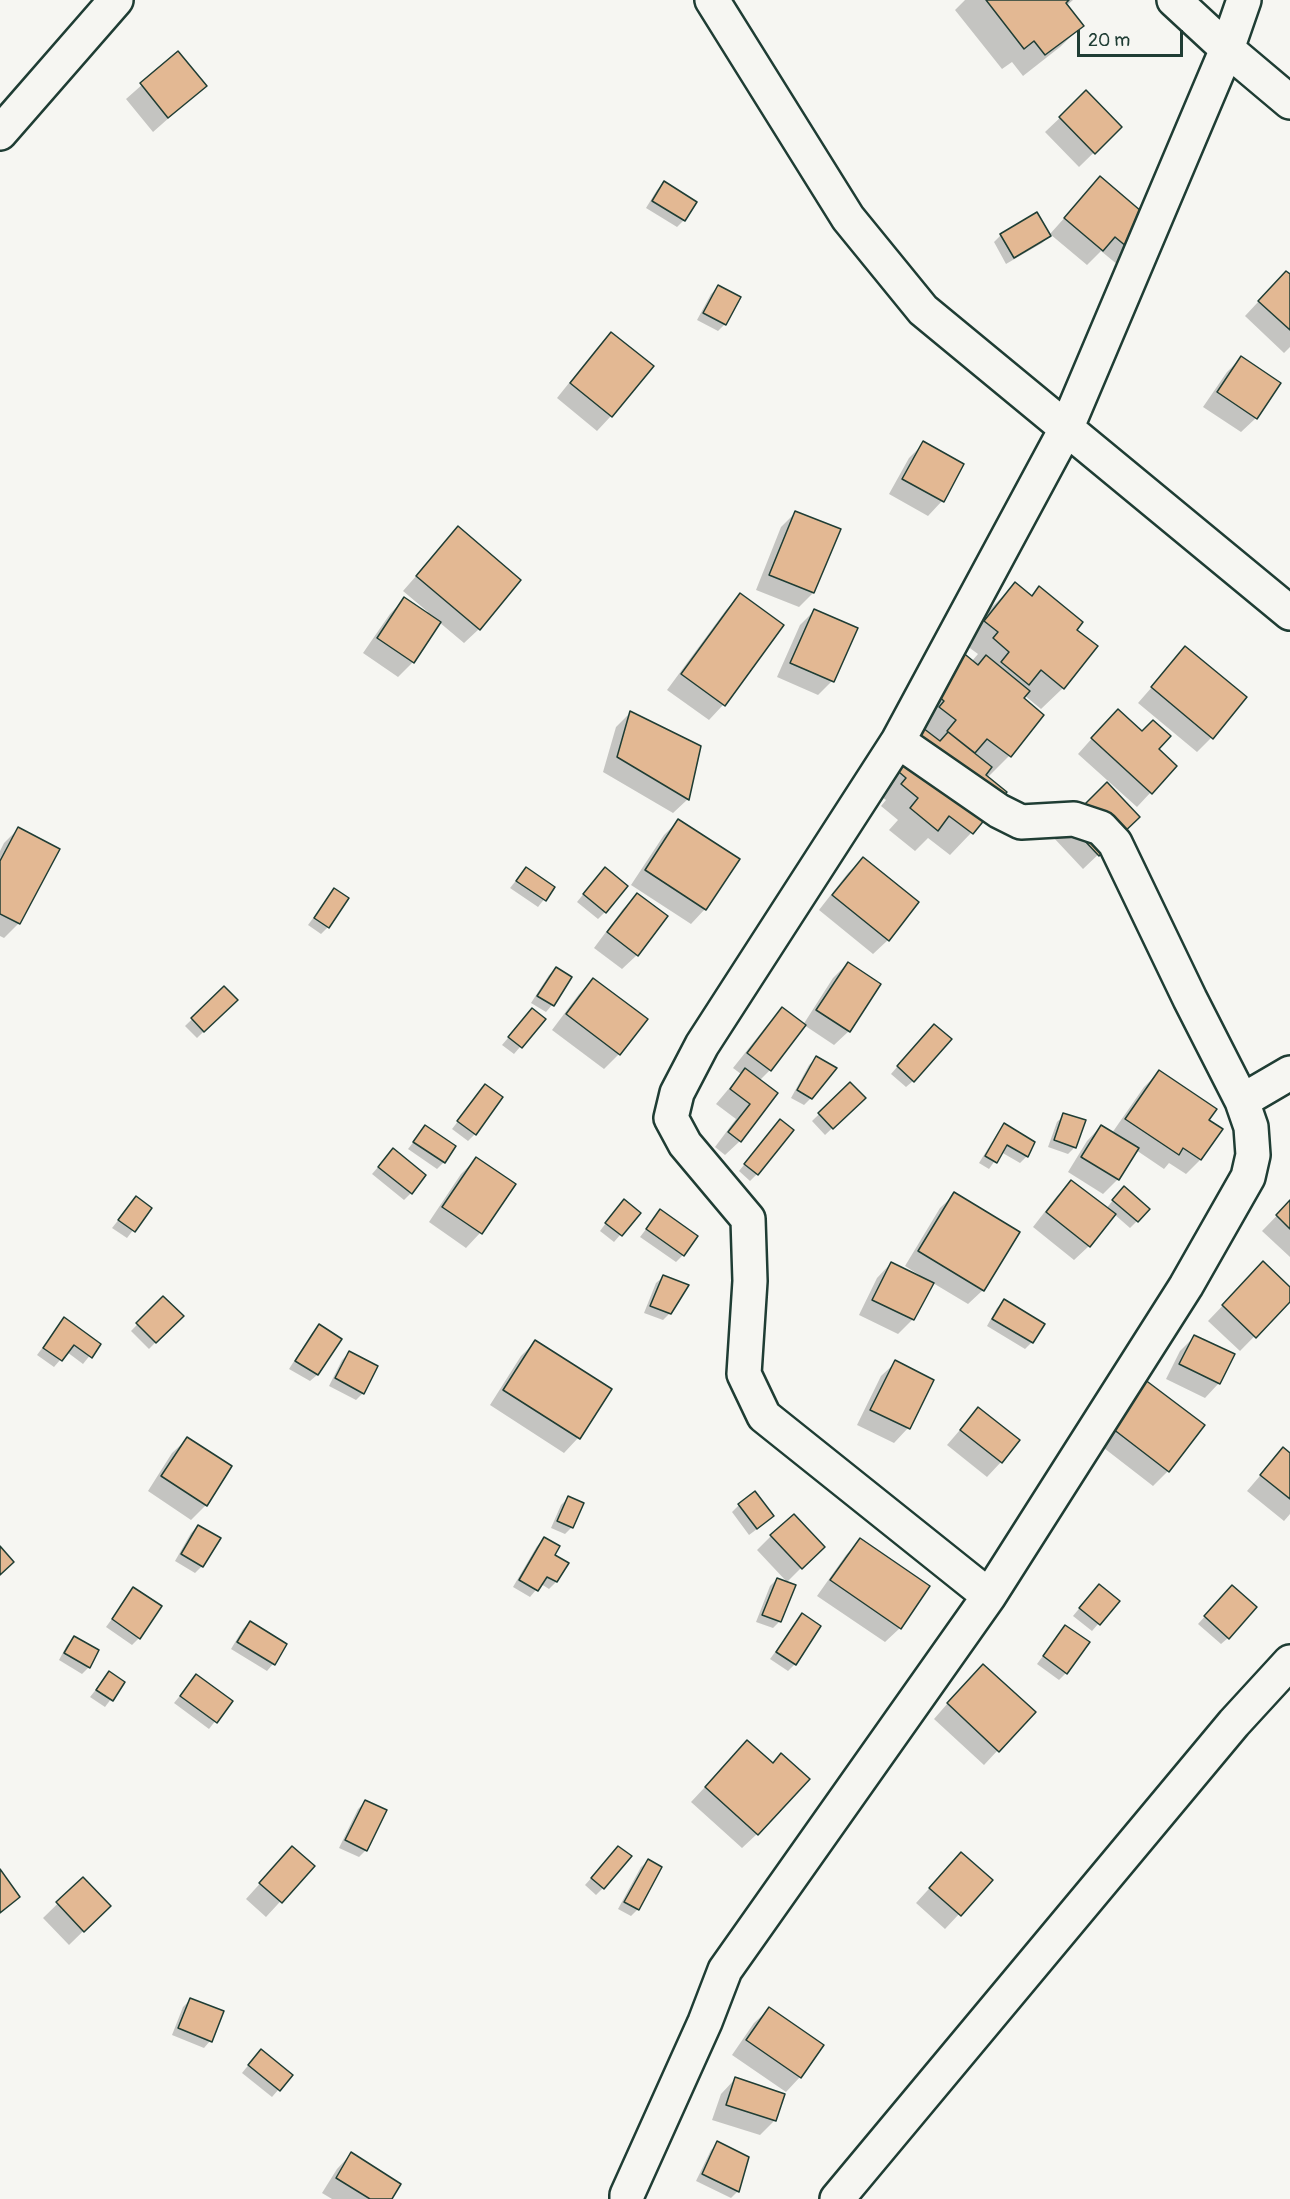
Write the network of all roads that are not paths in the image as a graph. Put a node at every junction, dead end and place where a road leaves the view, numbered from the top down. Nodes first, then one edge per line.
1 (116, 0) edge
2 (712, 0) edge
3 (1174, 0) edge
4 (1244, 0) edge
5 (1227, 49) junction
6 (1290, 102) edge
7 (0, 133) edge
8 (1066, 429) junction
9 (1290, 613) edge
10 (898, 741) junction
11 (1290, 1073) edge
12 (1242, 1101) junction
13 (989, 1596) junction
14 (1290, 1662) edge
15 (627, 2199) edge
16 (837, 2199) edge

1 - 7 street
2 - 8 street
3 - 5 street
4 - 5 street
5 - 6 street
5 - 8 street
8 - 9 street
8 - 10 street
10 - 12 street
10 - 13 street
11 - 12 street
12 - 13 street
13 - 15 street
14 - 16 street

